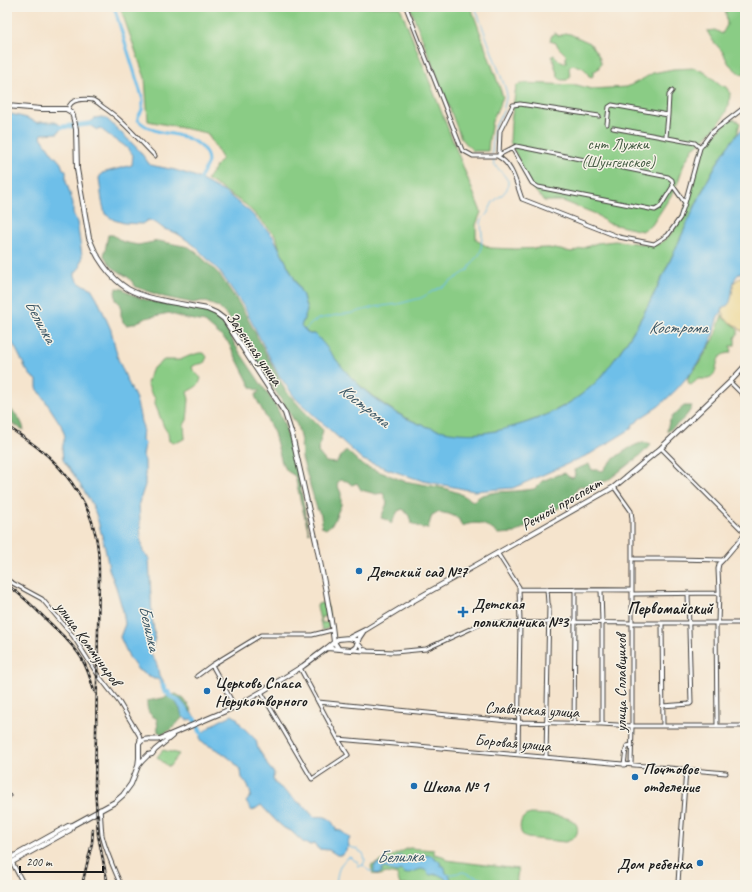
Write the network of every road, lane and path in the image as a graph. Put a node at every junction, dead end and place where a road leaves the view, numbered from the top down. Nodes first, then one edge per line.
1 (406, 7) edge
2 (672, 91) dead end
3 (7, 106) edge
4 (745, 106) edge
5 (68, 110) junction
6 (668, 115) junction
7 (599, 116) dead end
8 (607, 124) dead end
9 (613, 128) dead end
10 (666, 137) junction
11 (512, 148) junction
12 (700, 148) junction
13 (498, 155) junction
14 (155, 156) dead end
15 (673, 186) junction
16 (685, 203) junction
17 (745, 366) edge
18 (730, 382) junction
19 (745, 397) edge
20 (661, 448) junction
21 (614, 487) junction
22 (745, 530) edge
23 (745, 534) edge
24 (498, 554) junction
25 (632, 559) junction
26 (723, 560) junction
27 (7, 580) edge
28 (519, 588) junction
29 (547, 588) junction
30 (574, 588) junction
31 (601, 590) junction
32 (632, 592) junction
33 (688, 593) junction
34 (719, 593) junction
35 (575, 622) junction
36 (602, 622) junction
37 (520, 623) junction
38 (549, 623) junction
39 (632, 623) junction
40 (662, 623) junction
41 (689, 623) junction
42 (717, 623) junction
43 (745, 623) edge
44 (332, 628) junction
45 (365, 630) junction
46 (342, 638) junction
47 (349, 638) junction
48 (334, 642) junction
49 (358, 642) junction
50 (327, 648) junction
51 (338, 648) junction
52 (352, 650) junction
53 (368, 651) junction
54 (212, 665) junction
55 (300, 668) junction
56 (197, 676) dead end
57 (261, 692) junction
58 (318, 702) junction
59 (662, 706) junction
60 (235, 707) junction
61 (518, 722) junction
62 (546, 723) junction
63 (574, 724) junction
64 (602, 724) junction
65 (632, 726) junction
66 (663, 726) junction
67 (717, 726) junction
68 (745, 726) edge
69 (176, 733) junction
70 (139, 735) junction
71 (149, 739) junction
72 (338, 739) junction
73 (139, 744) junction
74 (632, 745) junction
75 (139, 750) junction
76 (155, 750) junction
77 (148, 755) junction
78 (518, 755) junction
79 (546, 757) junction
80 (624, 764) junction
81 (631, 765) junction
82 (138, 766) junction
83 (686, 770) junction
84 (726, 774) dead end
85 (100, 809) junction
86 (73, 825) junction
87 (7, 860) edge
88 (12, 862) junction
89 (7, 865) edge
90 (24, 885) edge
91 (121, 885) edge
92 (677, 885) edge

1 - 13 street
2 - 6 street
3 - 5 street
4 - 12 street
5 - 14 street
5 - 44 street, Заречная улица
6 - 8 street
6 - 10 street
7 - 13 street
9 - 10 street
10 - 12 street
11 - 13 street
11 - 15 street
11 - 15 street
12 - 16 street
13 - 16 street
15 - 16 street
17 - 18 street, Речной проспект
18 - 19 street
18 - 20 street, Речной проспект
20 - 21 street, Речной проспект
20 - 22 street
21 - 24 street, Речной проспект
21 - 25 street, улица Сплавщиков
23 - 26 street
24 - 28 street
24 - 45 street, Речной проспект
25 - 26 street
25 - 32 street, улица Сплавщиков
26 - 34 street
27 - 70 street, улица Коммунаров
28 - 29 street
28 - 37 street
29 - 30 street
29 - 38 street
30 - 31 street
30 - 35 street
31 - 32 street
31 - 36 street
32 - 33 street
32 - 39 street, улица Сплавщиков
33 - 34 street
33 - 41 street
34 - 42 street
35 - 36 street
35 - 38 street
35 - 63 street
36 - 39 street
36 - 64 street
37 - 38 street
37 - 53 street
37 - 61 street
38 - 62 street
39 - 40 street
39 - 65 street, улица Сплавщиков
40 - 41 street
40 - 59 street
41 - 42 street
41 - 59 street
42 - 43 street
42 - 67 street
44 - 46 street
44 - 48 street, Заречная улица
44 - 54 street
45 - 47 street, Речной проспект
45 - 49 street
46 - 47 street
46 - 48 street
47 - 49 street
48 - 50 street
48 - 51 street
49 - 52 street
49 - 53 street
50 - 51 street
50 - 55 street
51 - 52 street
52 - 53 street
54 - 56 street
54 - 60 street
55 - 57 street
55 - 58 street
57 - 60 street
57 - 72 street
58 - 61 street, Славянская улица
58 - 72 street
59 - 66 street
60 - 69 street
61 - 62 street, Славянская улица
61 - 78 street
62 - 63 street, Славянская улица
62 - 79 street
63 - 64 street, Славянская улица
64 - 65 street, Славянская улица
65 - 66 street, Славянская улица
65 - 74 street, улица Сплавщиков
66 - 67 street, Славянская улица
67 - 68 street, Славянская улица
69 - 71 street
69 - 76 street
70 - 71 street
70 - 73 street
71 - 73 street
71 - 76 street
72 - 78 street, Боровая улица
73 - 75 street
74 - 80 street
74 - 81 street, улица Сплавщиков
75 - 77 street
75 - 82 street
76 - 77 street
77 - 82 street
78 - 79 street, Боровая улица
79 - 80 street, Боровая улица
80 - 81 street, Боровая улица
81 - 83 street, Боровая улица
82 - 85 street
83 - 84 street, Боровая улица
83 - 92 street
85 - 86 street
85 - 91 street
86 - 87 street
86 - 88 street
88 - 89 street
88 - 90 street

